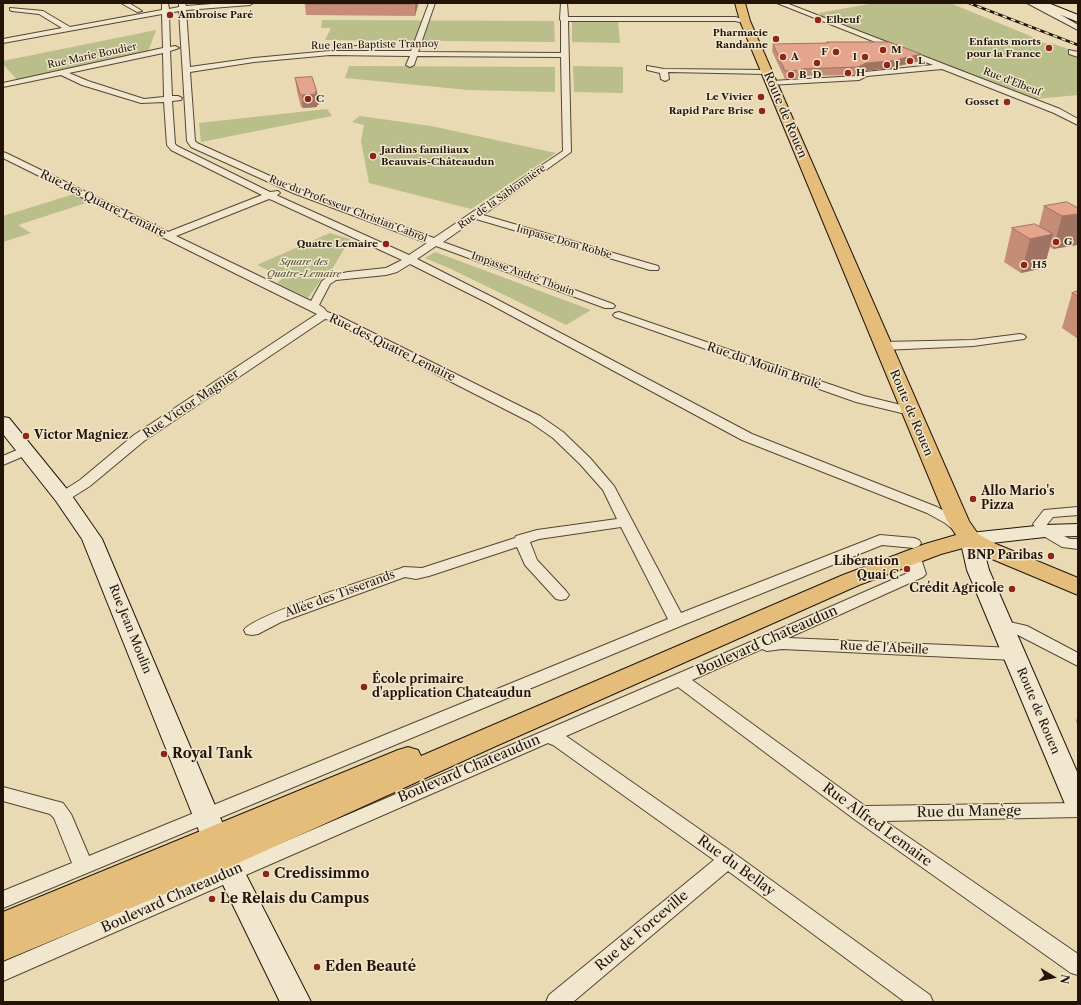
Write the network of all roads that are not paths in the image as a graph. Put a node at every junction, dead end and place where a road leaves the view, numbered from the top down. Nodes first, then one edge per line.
1 (23, 3) edge
2 (124, 3) edge
3 (250, 3) edge
4 (432, 3) edge
5 (564, 3) edge
6 (732, 3) edge
7 (740, 3) edge
8 (780, 3) edge
9 (1030, 3) edge
10 (1040, 3) edge
11 (184, 5) edge
12 (165, 7) edge
13 (12, 9) junction
14 (4, 12) edge
15 (139, 12) junction
16 (563, 18) junction
17 (1078, 19) edge
18 (745, 21) junction
19 (66, 27) junction
20 (1078, 28) edge
21 (3, 36) edge
22 (3, 41) edge
23 (184, 46) junction
24 (167, 49) junction
25 (415, 54) junction
26 (565, 54) junction
27 (410, 65) dead end
28 (942, 66) junction
29 (650, 68) dead end
30 (187, 70) junction
31 (64, 73) junction
32 (960, 73) junction
33 (3, 74) edge
34 (947, 76) dead end
35 (769, 77) junction
36 (12, 83) junction
37 (3, 85) edge
38 (188, 97) junction
39 (168, 99) junction
40 (1078, 122) edge
41 (3, 155) edge
42 (288, 188) junction
43 (270, 195) junction
44 (475, 216) junction
45 (167, 236) junction
46 (436, 242) junction
47 (409, 259) junction
48 (654, 268) dead end
49 (609, 306) dead end
50 (317, 311) junction
51 (619, 315) dead end
52 (1020, 338) dead end
53 (883, 346) junction
54 (910, 411) junction
55 (3, 422) edge
56 (26, 450) junction
57 (3, 461) edge
58 (63, 497) junction
59 (1078, 511) edge
60 (627, 522) junction
61 (1078, 523) edge
62 (1043, 528) junction
63 (1078, 530) edge
64 (967, 535) junction
65 (521, 539) junction
66 (1078, 544) edge
67 (914, 549) junction
68 (1078, 587) edge
69 (561, 595) dead end
70 (677, 621) junction
71 (1002, 625) junction
72 (252, 630) dead end
73 (755, 647) junction
74 (1014, 654) junction
75 (1078, 660) edge
76 (679, 679) junction
77 (547, 736) junction
78 (3, 794) edge
79 (1078, 804) edge
80 (1078, 810) edge
81 (861, 814) junction
82 (219, 846) junction
83 (728, 860) junction
84 (83, 866) junction
85 (5, 927) edge
86 (1078, 966) edge
87 (3, 972) edge
88 (296, 1002) edge
89 (557, 1002) edge
90 (922, 1002) edge

1 - 13 street
2 - 15 street
3 - 11 street
4 - 25 street
5 - 16 street, Rue de la Sablonnière
6 - 18 main road, Route de Rouen
7 - 18 main road, Route de Rouen
8 - 28 street, Rue d'Elbeuf
9 - 20 street
10 - 17 main road
11 - 12 street
11 - 23 street, Rue du Professeur Christian Cabrol
12 - 15 street
12 - 19 street
12 - 24 street
13 - 14 street
13 - 19 street
15 - 19 street
16 - 18 street
16 - 26 street, Rue de la Sablonnière
18 - 35 main road, Route de Rouen
19 - 21 street
19 - 22 street
23 - 24 street, Rue Marie Boudier
23 - 30 street, Rue du Professeur Christian Cabrol
24 - 31 street, Rue Marie Boudier
24 - 39 street
25 - 26 street, Rue Jean-Baptiste Trannoy
25 - 27 street
25 - 30 street, Rue Jean-Baptiste Trannoy
26 - 44 street, Rue de la Sablonnière
28 - 32 street, Rue d'Elbeuf
28 - 35 street
29 - 35 street
30 - 38 street, Rue du Professeur Christian Cabrol
31 - 36 street, Rue Marie Boudier
31 - 39 street
32 - 34 street
32 - 40 street, Rue d'Elbeuf
33 - 36 street
35 - 53 main road, Route de Rouen
36 - 37 street, Rue Marie Boudier
38 - 39 street
38 - 42 street, Rue du Professeur Christian Cabrol
39 - 43 street
41 - 45 street, Rue des Quatre Lemaire
42 - 43 street
42 - 46 street, Rue du Professeur Christian Cabrol
43 - 45 street
43 - 47 street
44 - 46 street, Rue de la Sablonnière
44 - 48 street, Impasse Dom Robbe
45 - 50 street, Rue des Quatre Lemaire
46 - 47 street, Rue de la Sablonnière
46 - 49 street, Impasse André Thouin
47 - 50 street, Rue de la Sablonnière
47 - 64 street
50 - 58 street, Rue Victor Magnier
50 - 60 street, Rue des Quatre Lemaire
51 - 54 street, Rue du Moulin Brulé
52 - 53 street
53 - 54 main road, Route de Rouen
54 - 64 main road, Route de Rouen
55 - 56 main road, Rue Jean Moulin
56 - 57 street
56 - 58 main road, Rue Jean Moulin
58 - 82 main road, Rue Jean Moulin
59 - 62 street
60 - 65 street, Allée des Tisserands
60 - 70 street, Rue des Quatre Lemaire
61 - 62 main road
62 - 63 main road
62 - 64 main road
62 - 66 street
64 - 67 main road, Boulevard Chateaudun
64 - 68 main road
64 - 71 main road, Route de Rouen
65 - 69 street
65 - 72 street, Allée des Tisserands
67 - 70 street, Boulevard Chateaudun
67 - 73 street, Boulevard Chateaudun
67 - 82 main road, Boulevard Chateaudun
70 - 82 street, Boulevard Chateaudun
71 - 74 main road, Route de Rouen
71 - 75 street
73 - 74 street, Rue de l'Abeille
73 - 76 street, Boulevard Chateaudun
74 - 79 main road, Route de Rouen
76 - 77 street, Boulevard Chateaudun
76 - 81 street, Rue Alfred Lemaire
77 - 82 street, Boulevard Chateaudun
77 - 83 street, Rue du Bellay
78 - 84 street
80 - 81 street, Rue du Manège
81 - 86 street, Rue Alfred Lemaire
82 - 84 street, Boulevard Chateaudun
82 - 85 main road, Boulevard Chateaudun
82 - 87 street, Boulevard Chateaudun
82 - 88 main road, Rue Jean Moulin
83 - 89 street, Rue de Forceville
83 - 90 street, Rue du Bellay
84 - 85 street, Boulevard Chateaudun

